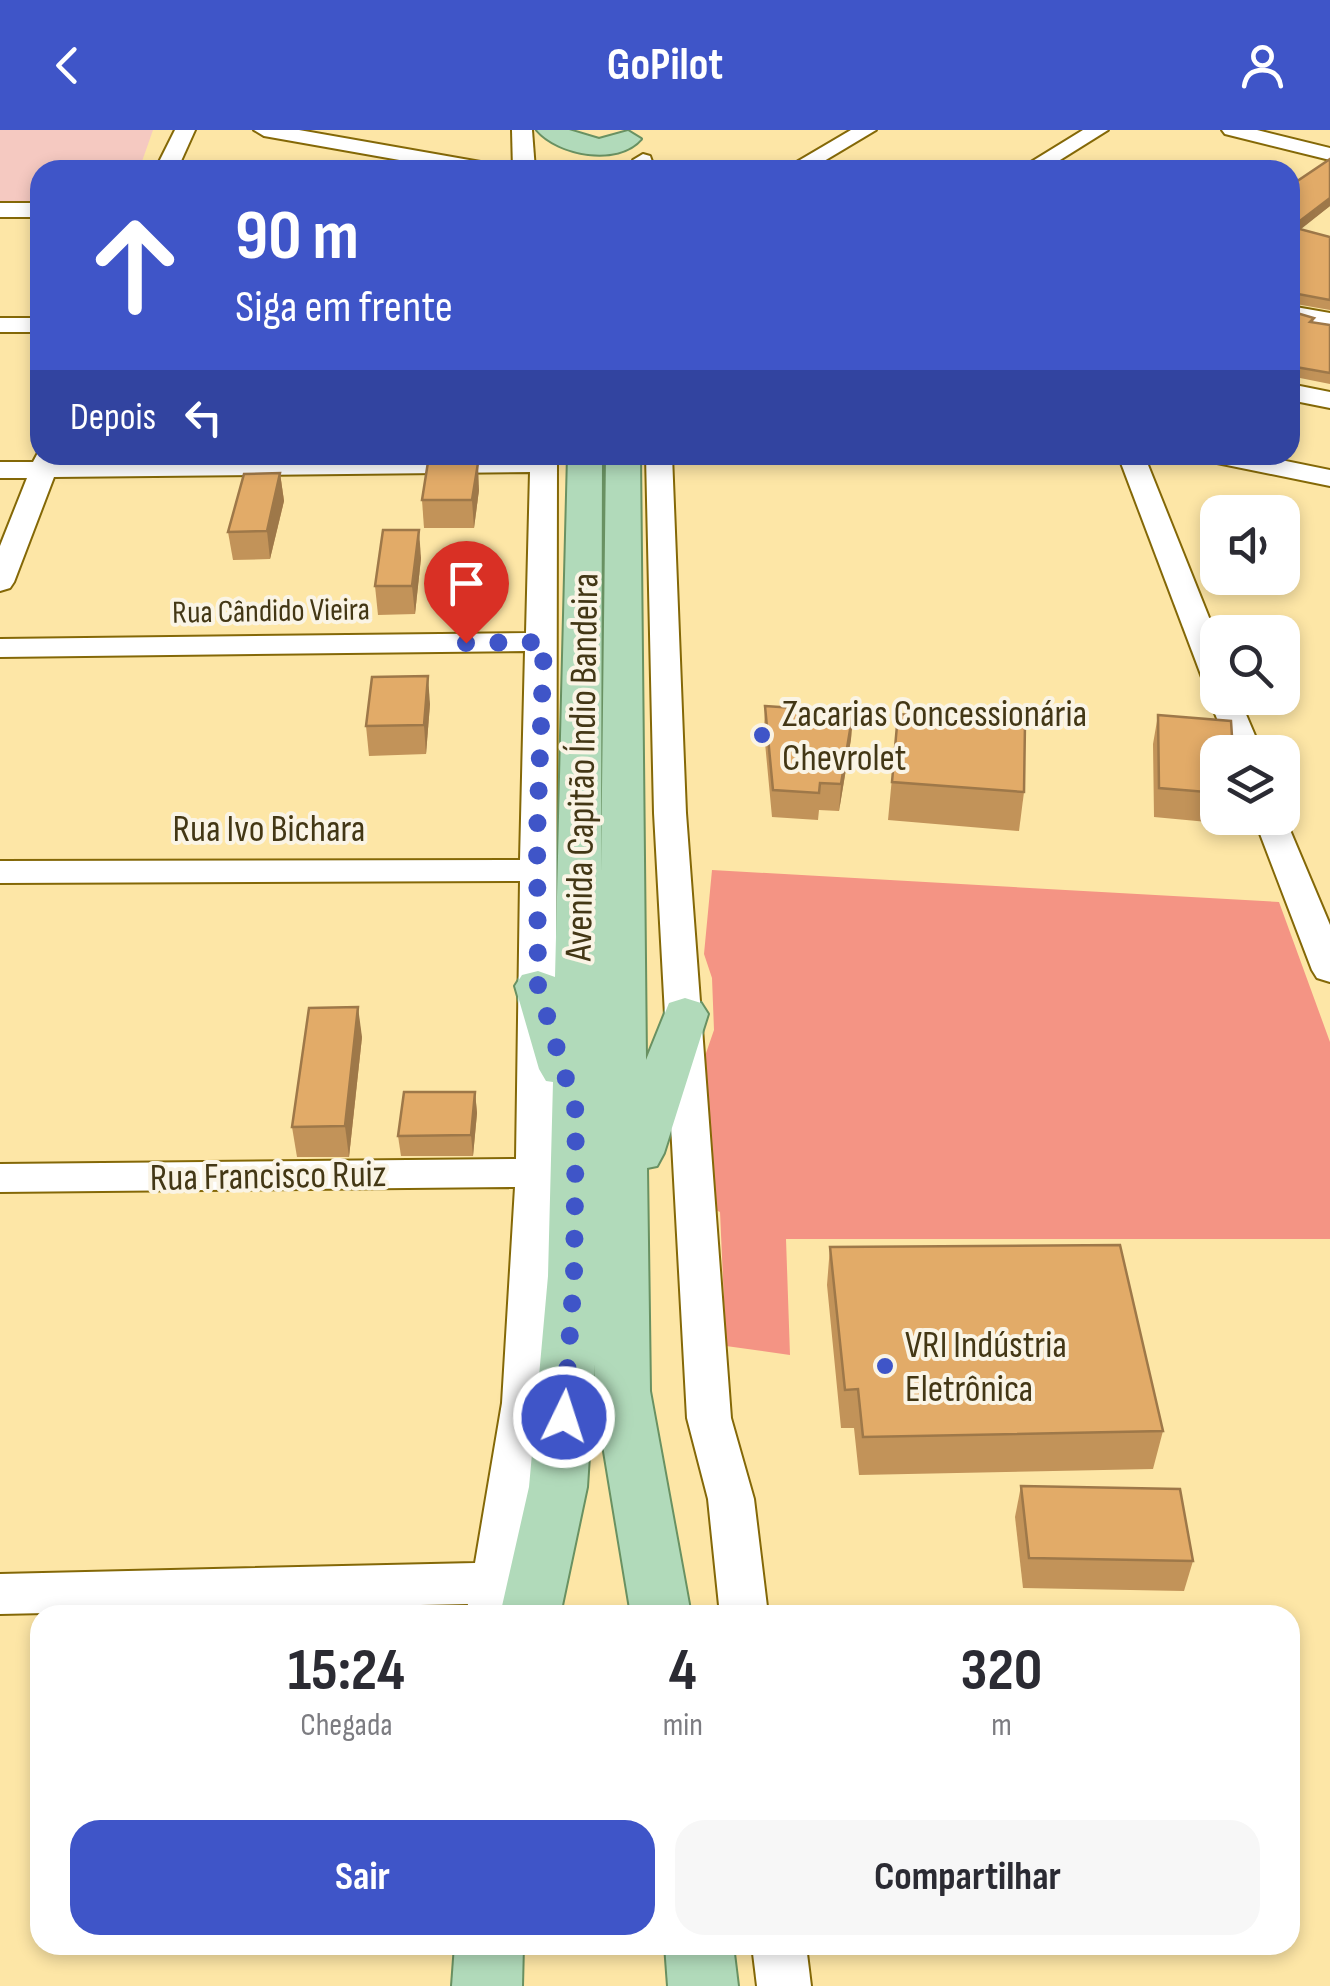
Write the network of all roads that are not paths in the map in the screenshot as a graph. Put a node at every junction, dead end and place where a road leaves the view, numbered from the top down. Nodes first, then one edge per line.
1 (186, 130) edge
2 (264, 130) edge
3 (402, 130) edge
4 (522, 130) edge
5 (866, 130) edge
6 (1098, 130) edge
7 (1232, 130) edge
8 (658, 133) dead end
9 (551, 139) edge
10 (1326, 149) edge
11 (396, 152) junction
12 (633, 156) edge
13 (171, 160) edge
14 (439, 160) edge
15 (524, 160) edge
16 (812, 160) edge
17 (1046, 160) edge
18 (1300, 164) edge
19 (0, 210) edge
20 (30, 210) edge
21 (1300, 315) edge
22 (1330, 320) edge
23 (30, 324) edge
24 (0, 325) edge
25 (1300, 394) edge
26 (1330, 400) edge
27 (30, 465) edge
28 (45, 465) edge
29 (557, 465) edge
30 (558, 465) edge
31 (623, 465) edge
32 (659, 465) edge
33 (1135, 465) edge
34 (1266, 465) edge
35 (0, 470) edge
36 (1330, 478) edge
37 (0, 582) edge
38 (1200, 633) edge
39 (544, 642) junction
40 (0, 648) edge
41 (1278, 835) edge
42 (539, 870) junction
43 (0, 872) edge
44 (1330, 970) edge
45 (538, 986) junction
46 (684, 1014) junction
47 (576, 1112) junction
48 (536, 1173) junction
49 (0, 1178) edge
50 (624, 1204) junction
51 (0, 1594) edge
52 (491, 1599) edge
53 (532, 1605) edge
54 (659, 1605) edge
55 (743, 1605) edge
56 (458, 1955) edge
57 (489, 1955) edge
58 (700, 1955) edge
59 (780, 1955) edge
60 (455, 1986) edge
61 (487, 1986) edge
62 (702, 1986) edge
63 (784, 1986) edge

1 - 13 street
2 - 11 street
3 - 11 street
4 - 15 street
5 - 16 street
6 - 17 street
7 - 10 street
8 - 12 main road
9 - 12 main road
10 - 18 street
11 - 14 street
19 - 20 street
21 - 22 street
23 - 24 street
25 - 26 street
27 - 35 street
28 - 37 street
29 - 39 street
30 - 47 main road, Avenida Capitão Índio Bandeira
31 - 50 main road, Avenida Capitão Índio Bandeira
32 - 46 street
33 - 38 street
34 - 36 street
39 - 40 street, Rua Cândido Vieira
39 - 42 street
41 - 44 street
42 - 43 street, Rua Ivo Bichara
42 - 45 street
45 - 47 main road
45 - 48 street
46 - 50 main road
46 - 55 street
47 - 53 main road, Avenida Capitão Índio Bandeira
48 - 49 street, Rua Francisco Ruiz
48 - 52 street
50 - 54 main road, Avenida Capitão Índio Bandeira
51 - 52 street
56 - 60 street
57 - 61 main road
58 - 62 main road
59 - 63 street

